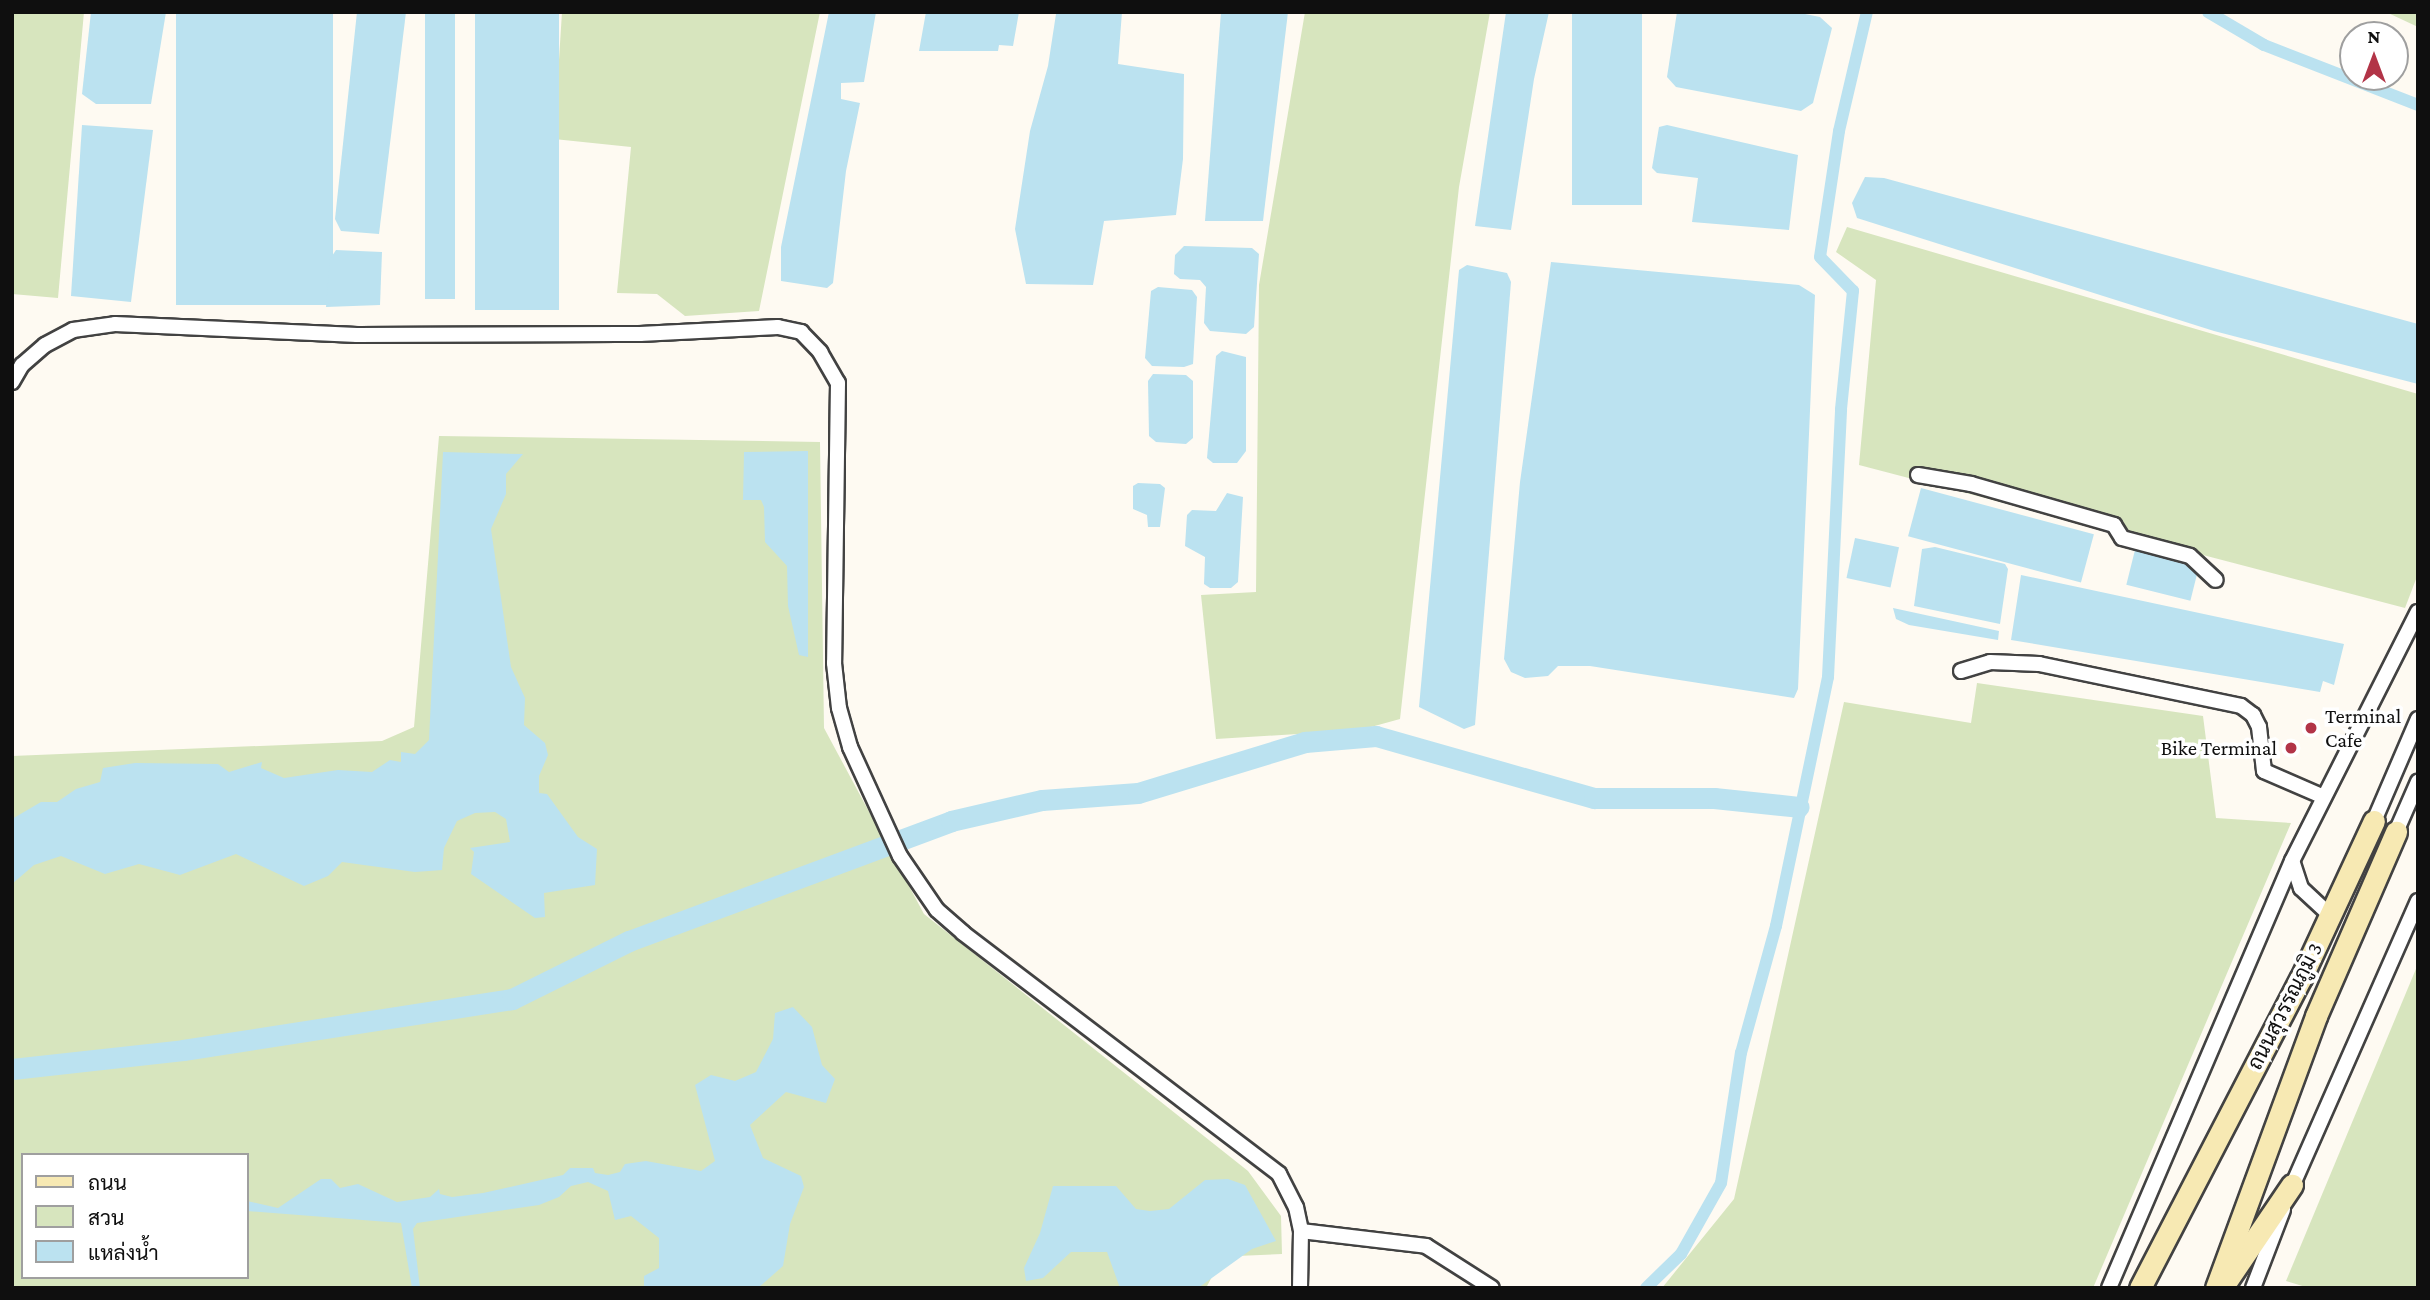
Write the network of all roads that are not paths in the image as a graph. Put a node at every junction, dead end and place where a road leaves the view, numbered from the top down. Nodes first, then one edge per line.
1 (12, 382) edge
2 (1918, 475) dead end
3 (2216, 580) dead end
4 (2418, 612) edge
5 (1961, 671) dead end
6 (2418, 719) edge
7 (2418, 782) edge
8 (2324, 797) junction
9 (2374, 821) joint
10 (2396, 832) joint
11 (2292, 861) junction
12 (2418, 901) edge
13 (2331, 916) junction
14 (2292, 1185) junction
15 (1301, 1231) junction
16 (2255, 1287) edge
17 (1300, 1288) edge
18 (1492, 1288) edge
19 (2109, 1288) edge
20 (2140, 1288) edge
21 (2216, 1288) edge
22 (2222, 1288) edge

1 - 15 street
2 - 3 street
4 - 8 street
5 - 8 street
6 - 9 street, ถนนสุวรรณภูมิ 3
7 - 10 street, ถนนสุวรรณภูมิ 3
8 - 11 street
9 - 13 main road, ถนนสุวรรณภูมิ 3
10 - 21 main road, ถนนสุวรรณภูมิ 3
11 - 13 street
11 - 19 street
12 - 14 street
13 - 20 main road, ถนนสุวรรณภูมิ 3
14 - 16 street
14 - 22 main road
15 - 17 street
15 - 18 street

